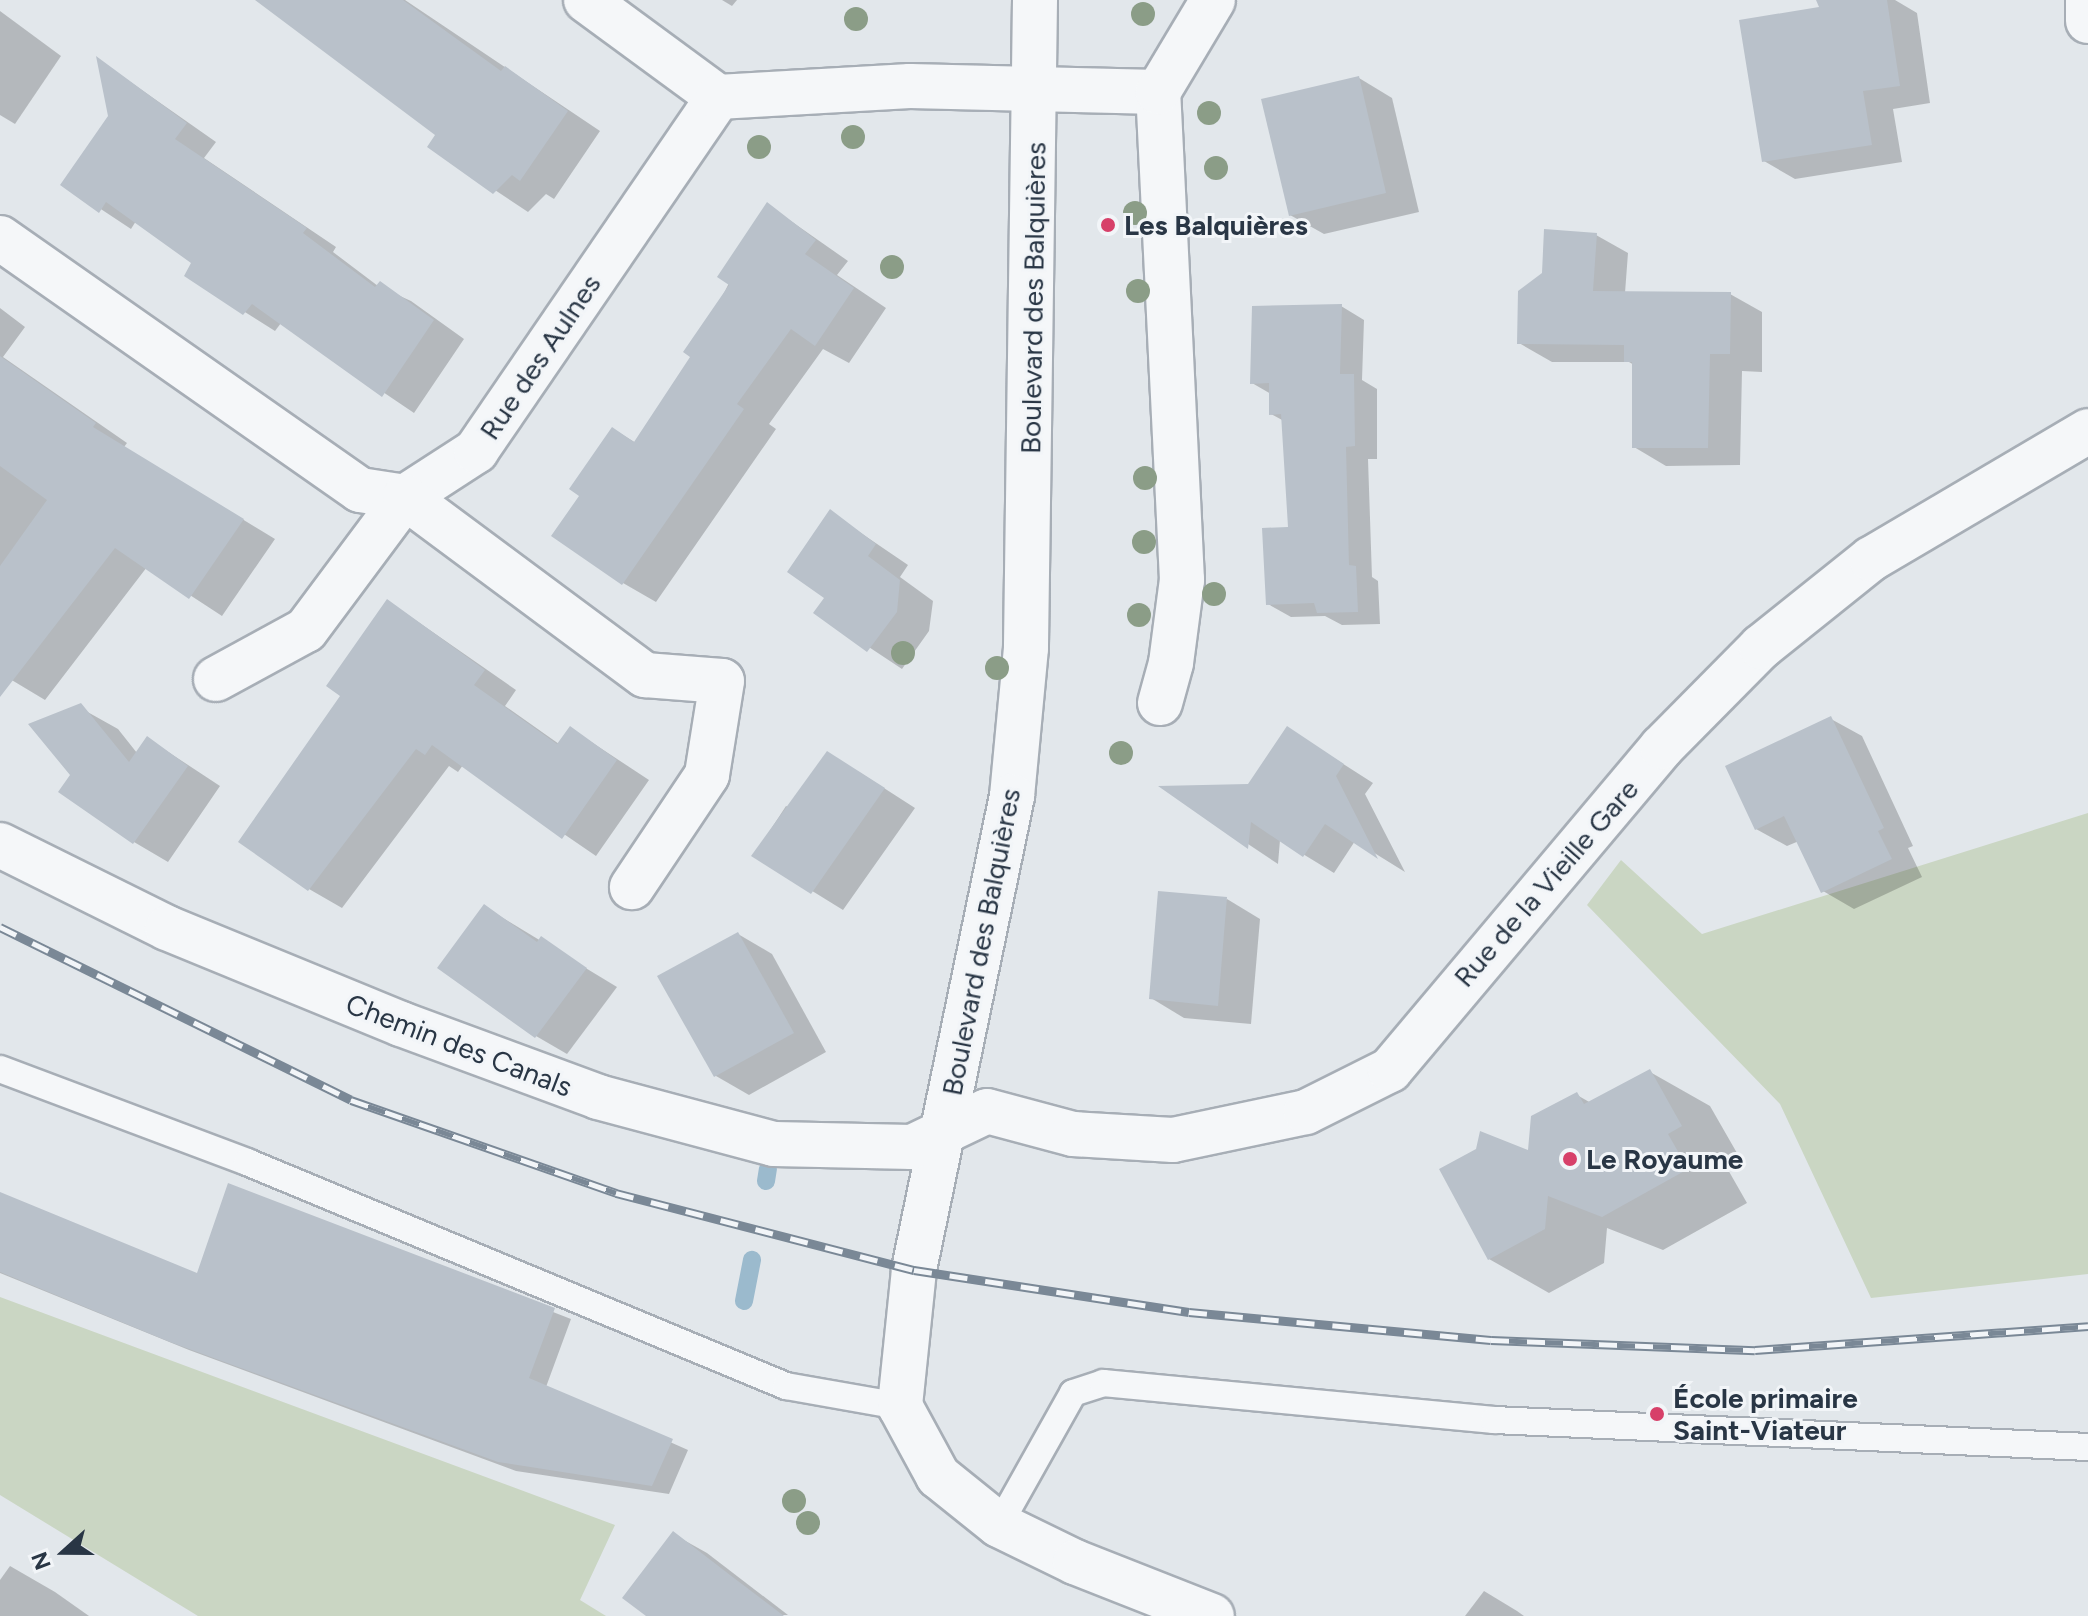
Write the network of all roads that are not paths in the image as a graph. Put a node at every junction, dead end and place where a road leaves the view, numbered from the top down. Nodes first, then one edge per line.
1 (586, 0) edge
2 (1035, 0) edge
3 (1213, 0) edge
4 (2088, 0) edge
5 (2088, 21) edge
6 (1038, 85) junction
7 (1158, 92) junction
8 (718, 97) junction
9 (0, 238) edge
10 (2088, 431) edge
11 (405, 497) junction
12 (216, 679) dead end
13 (1160, 703) dead end
14 (0, 845) edge
15 (632, 887) dead end
16 (0, 1069) edge
17 (942, 1133) junction
18 (900, 1406) junction
19 (2088, 1447) edge
20 (999, 1525) junction
21 (1212, 1616) edge

1 - 8 street
2 - 6 street, Boulevard des Balquières
3 - 7 street
4 - 5 street
6 - 7 street
6 - 8 street
6 - 17 street, Boulevard des Balquières
7 - 13 street
8 - 11 street, Rue des Aulnes
9 - 11 street
10 - 17 street, Rue de la Vieille Gare
11 - 12 street
11 - 15 street
14 - 17 street, Chemin des Canals
16 - 18 lane
17 - 18 street, Boulevard des Balquières
18 - 20 street
19 - 20 lane
20 - 21 street

